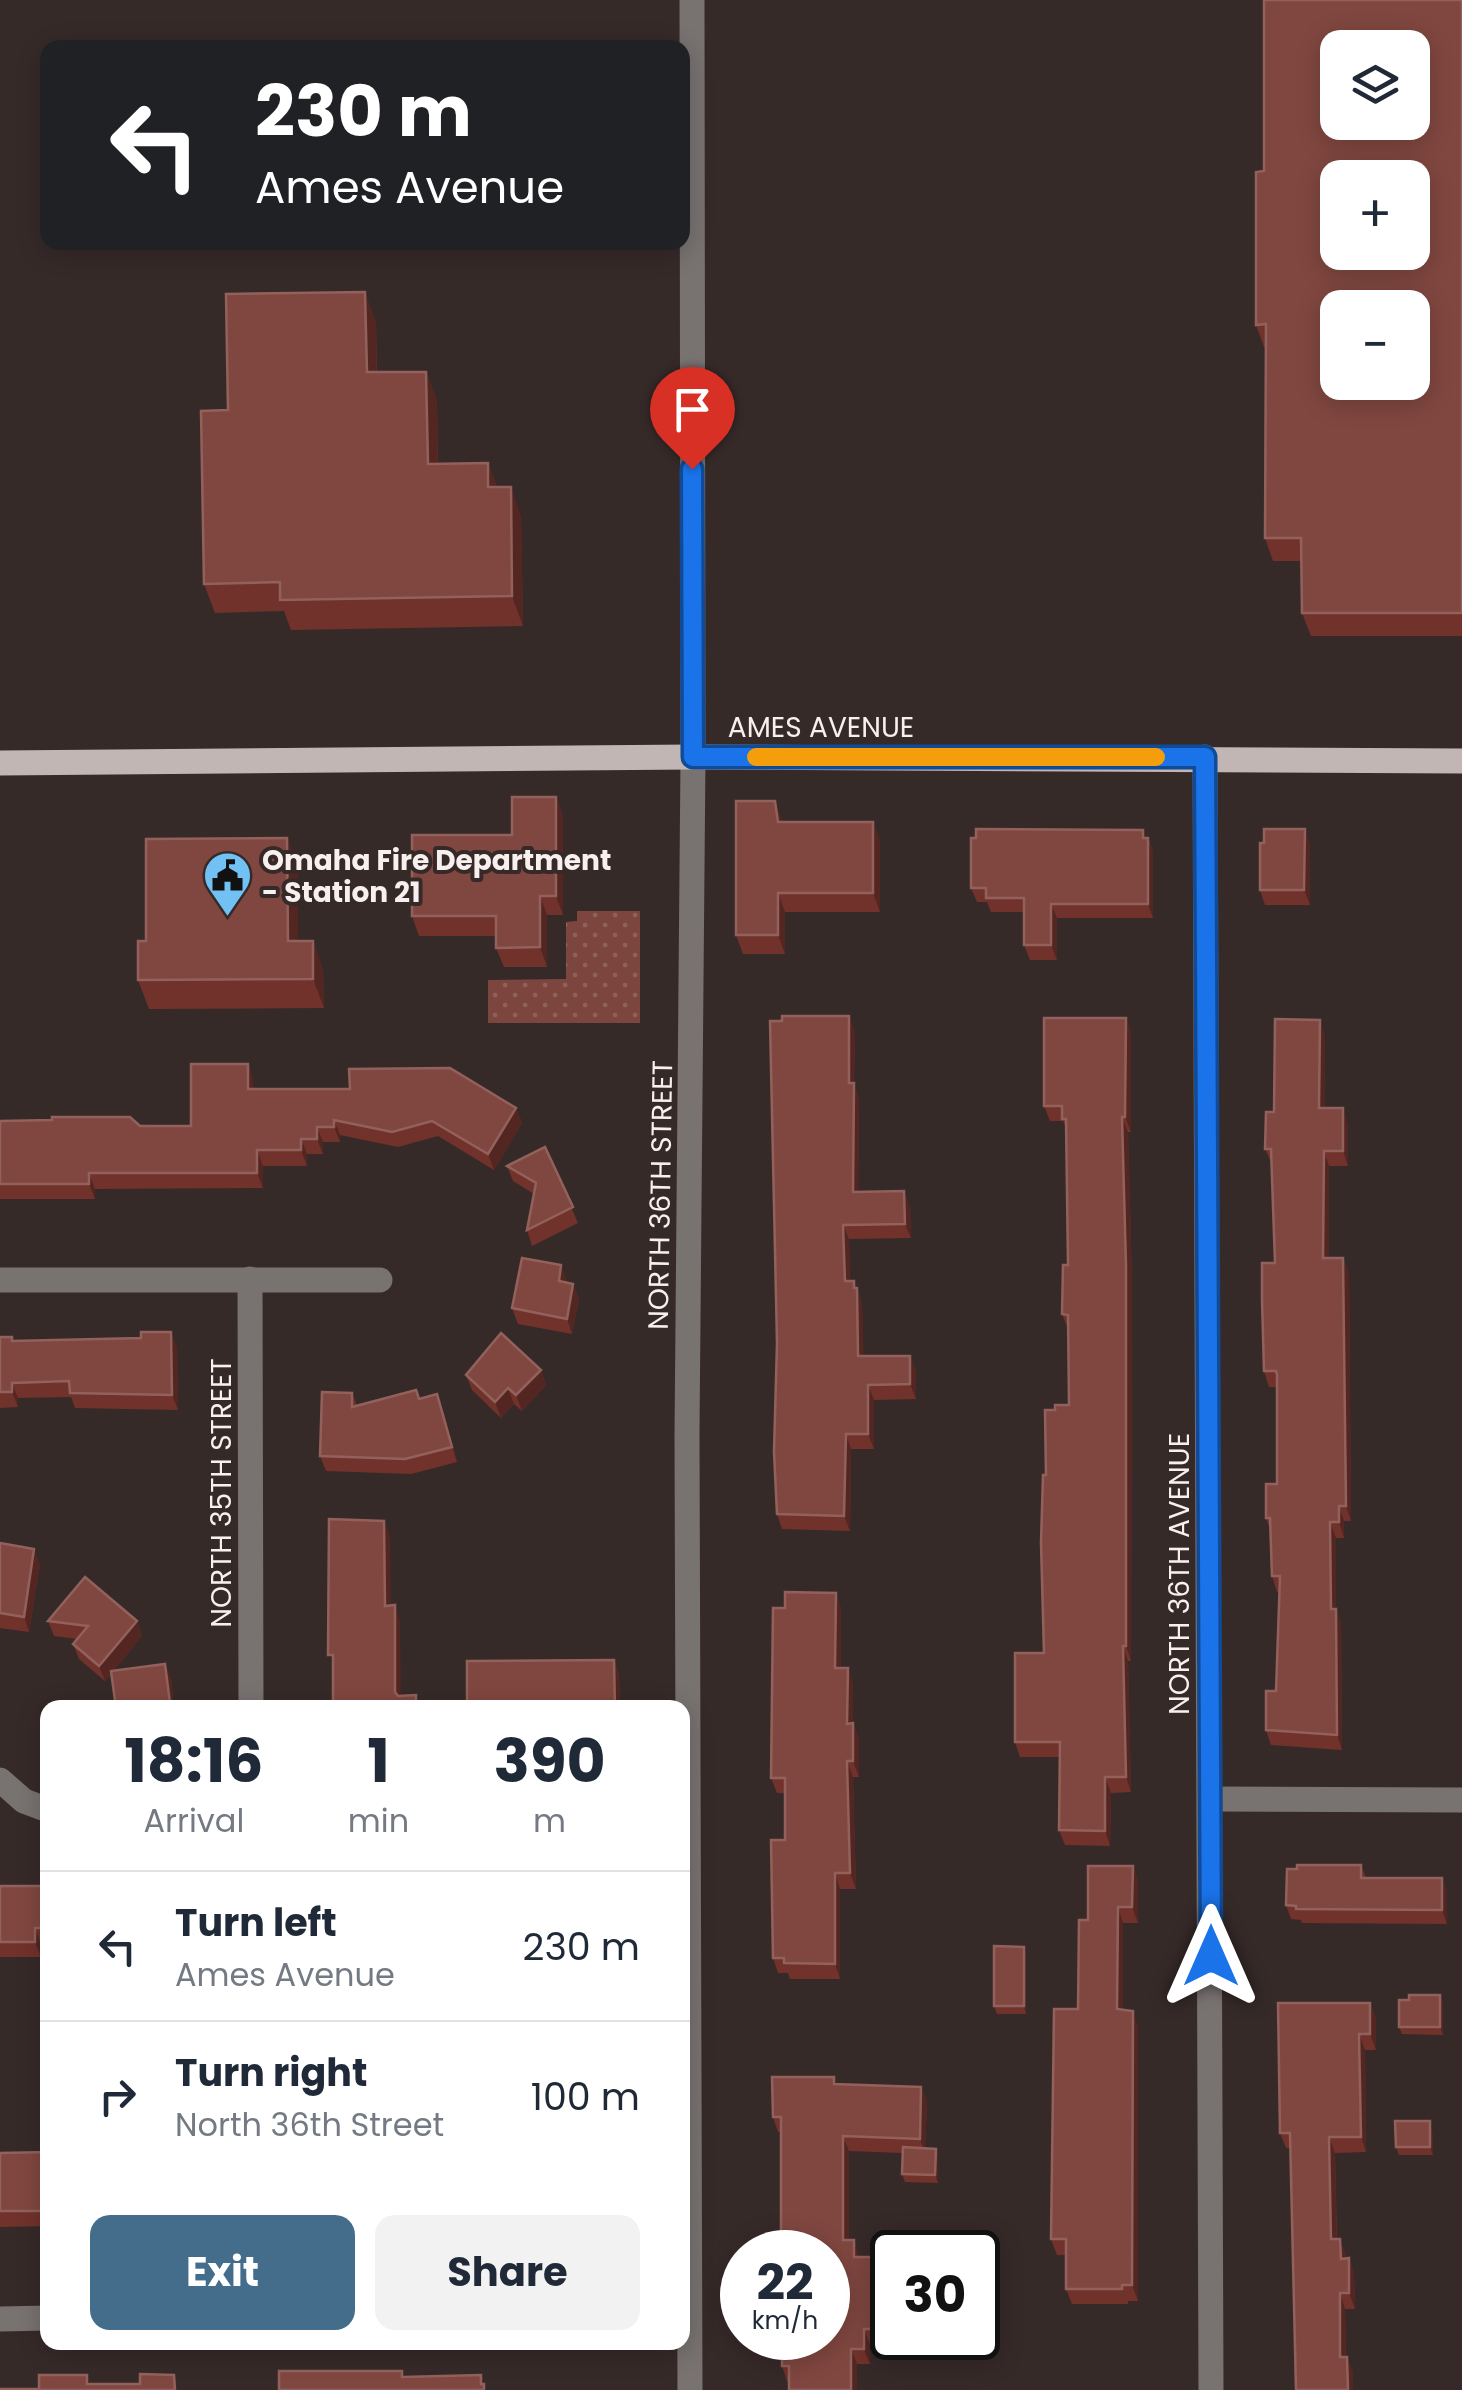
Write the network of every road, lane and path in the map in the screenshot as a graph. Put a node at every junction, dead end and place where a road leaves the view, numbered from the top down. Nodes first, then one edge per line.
1 (692, 0) edge
2 (693, 757) junction
3 (1205, 757) junction
4 (1462, 761) edge
5 (0, 763) edge
6 (250, 1279) junction
7 (0, 1280) edge
8 (380, 1280) dead end
9 (252, 1700) edge
10 (686, 1700) edge
11 (0, 1780) edge
12 (1210, 1799) junction
13 (1462, 1800) edge
14 (40, 1807) edge
15 (0, 2318) edge
16 (40, 2318) edge
17 (688, 2350) edge
18 (690, 2390) edge
19 (1212, 2390) edge

1 - 2 street, NORTH 36TH STREET
2 - 3 main road, AMES AVENUE
2 - 5 main road, AMES AVENUE
2 - 10 street, NORTH 36TH STREET
3 - 4 main road, AMES AVENUE
3 - 12 street, NORTH 36TH AVENUE
6 - 7 street
6 - 8 street
6 - 9 street, NORTH 35TH STREET
11 - 14 street
12 - 13 street
12 - 19 street, NORTH 36TH AVENUE
15 - 16 street
17 - 18 street, NORTH 36TH STREET

